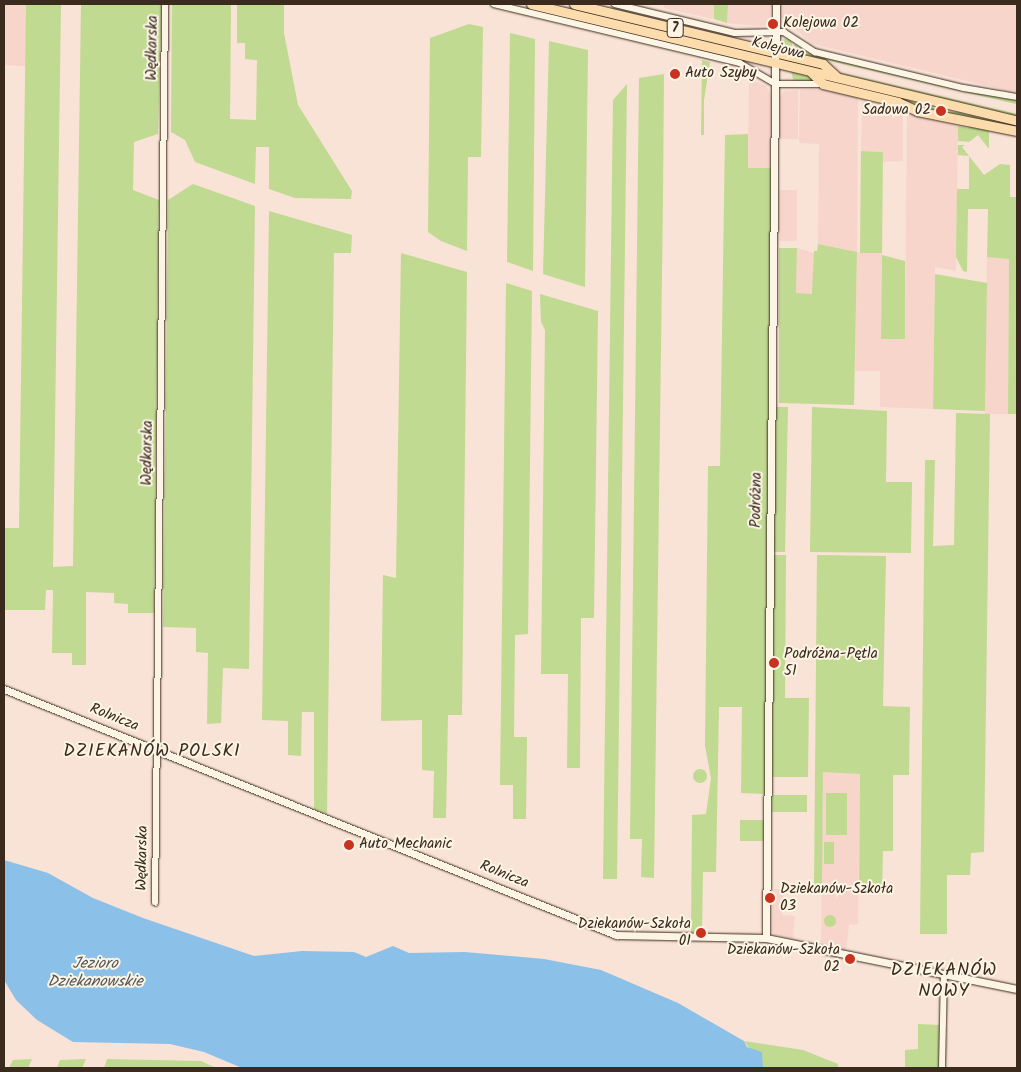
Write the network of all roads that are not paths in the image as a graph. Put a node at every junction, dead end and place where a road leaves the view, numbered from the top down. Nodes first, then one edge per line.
1 (166, 4) edge
2 (494, 4) edge
3 (531, 4) edge
4 (574, 4) edge
5 (615, 4) edge
6 (776, 4) edge
7 (776, 30) junction
8 (775, 53) junction
9 (776, 63) junction
10 (810, 71) junction
11 (838, 78) junction
12 (776, 84) junction
13 (822, 84) junction
14 (1017, 97) edge
15 (1017, 121) edge
16 (1017, 131) edge
17 (4, 689) edge
18 (157, 751) junction
19 (155, 903) dead end
20 (766, 938) junction
21 (944, 975) junction
22 (1017, 989) edge
23 (942, 1068) edge

1 - 18 street, Wędkarska
2 - 12 street
3 - 9 highway, Kolejowa / 7
4 - 8 highway, Kolejowa / 7
5 - 7 street
6 - 7 street, Podróżna
7 - 8 street, Podróżna
7 - 14 street
8 - 9 street, Podróżna
8 - 11 highway, Kolejowa / 7
9 - 10 highway, Kolejowa / 7
9 - 12 street, Podróżna
10 - 11 highway, Kolejowa / 7
10 - 13 highway
11 - 15 highway, Kolejowa / 7
12 - 13 street
12 - 20 street, Podróżna
13 - 16 highway
17 - 18 street, Rolnicza
18 - 19 street, Wędkarska
18 - 20 street, Rolnicza
20 - 21 street, Rolnicza
21 - 22 street, Rolnicza
21 - 23 street

